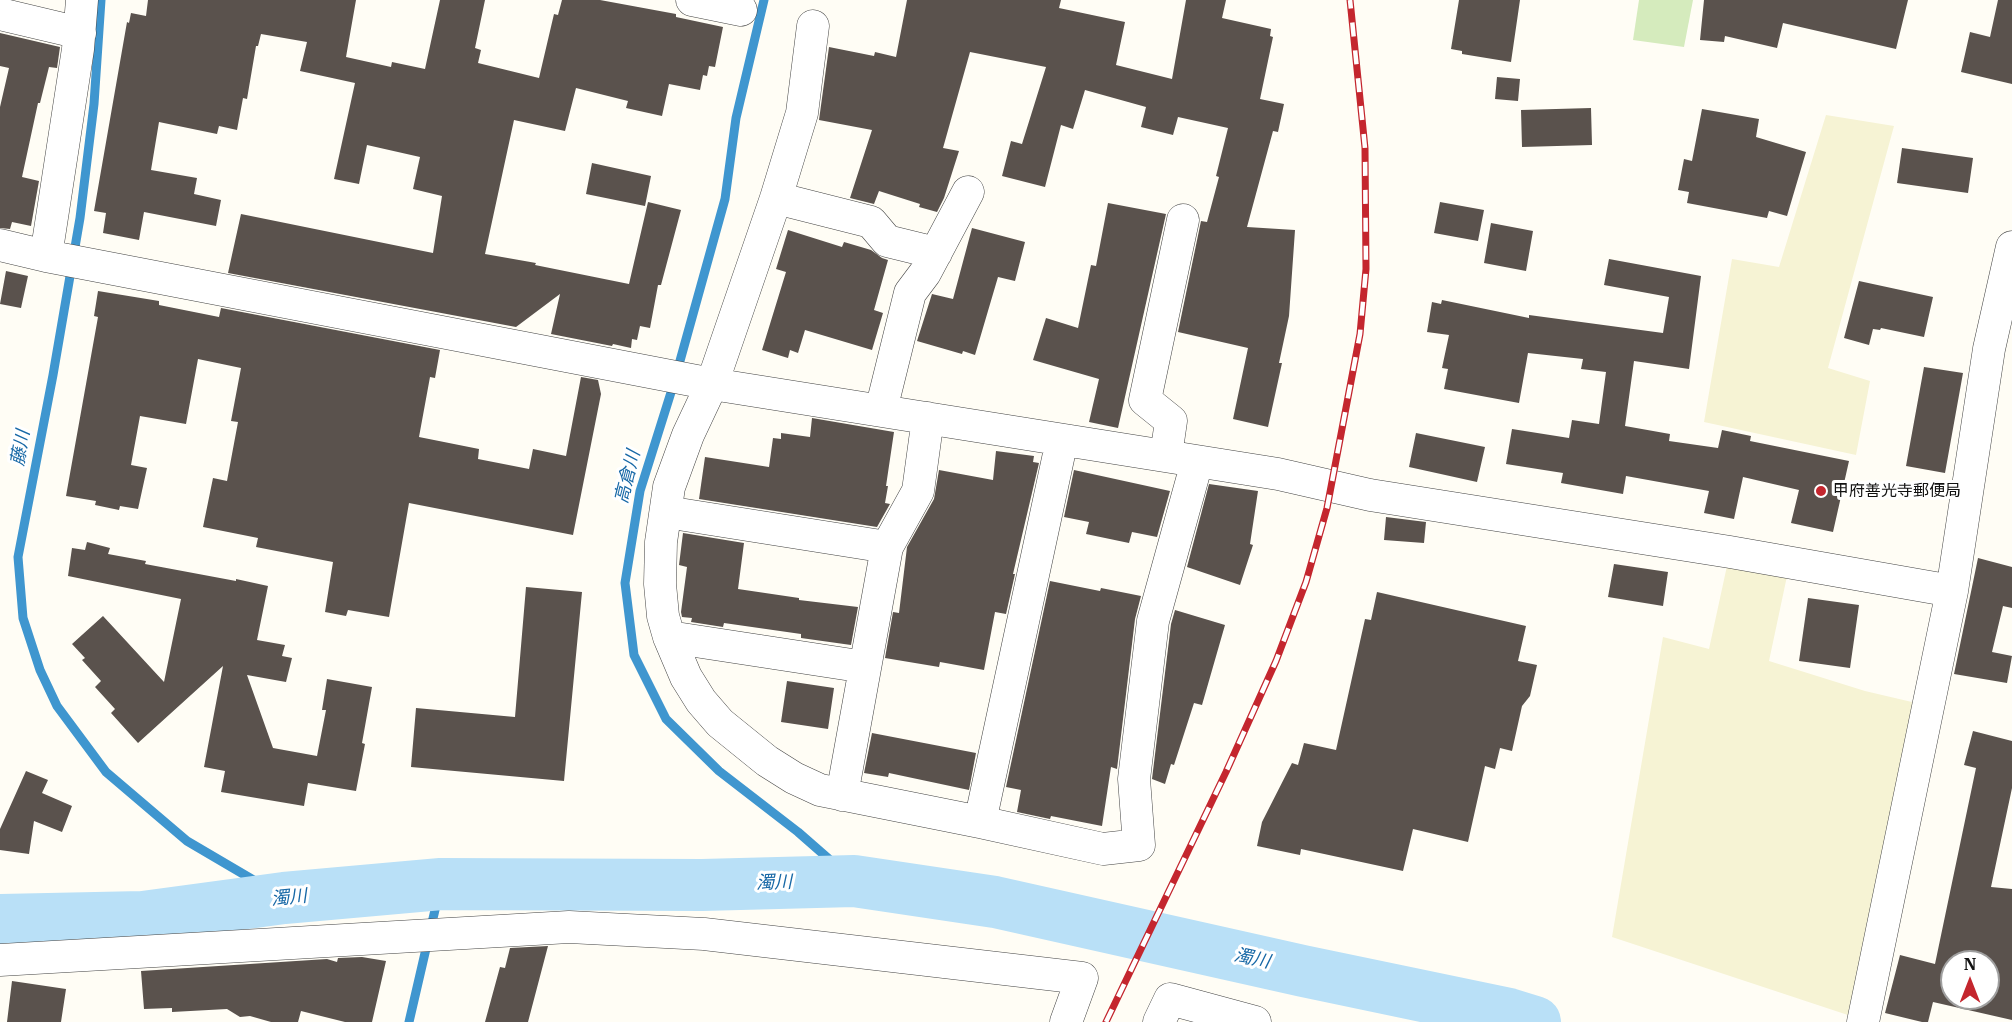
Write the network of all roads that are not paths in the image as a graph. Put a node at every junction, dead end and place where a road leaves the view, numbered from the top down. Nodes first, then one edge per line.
1 (82, 0) edge
2 (692, 0) edge
3 (741, 10) dead end
4 (0, 14) edge
5 (813, 26) dead end
6 (80, 33) junction
7 (968, 192) dead end
8 (776, 198) junction
9 (1183, 220) dead end
10 (0, 245) edge
11 (2012, 247) edge
12 (936, 253) junction
13 (50, 257) junction
14 (703, 382) junction
15 (881, 410) junction
16 (928, 418) junction
17 (1062, 440) junction
18 (1166, 456) junction
19 (1197, 462) junction
20 (666, 512) junction
21 (887, 547) junction
22 (1952, 591) junction
23 (669, 637) junction
24 (865, 667) junction
25 (842, 795) junction
26 (980, 822) junction
27 (0, 960) edge
28 (1863, 1021) edge
29 (1066, 1022) edge
30 (1159, 1022) edge
31 (1255, 1022) edge

1 - 6 street
2 - 3 street
4 - 6 street
5 - 8 street
6 - 13 street
7 - 12 street
8 - 12 street
8 - 14 street
9 - 18 street
10 - 13 street
11 - 22 street
12 - 15 street
13 - 14 street
14 - 15 street
14 - 20 street
15 - 16 street
16 - 17 street
16 - 21 street
17 - 18 street
17 - 26 street
18 - 19 street
19 - 22 street
19 - 26 street
20 - 21 street
20 - 23 street
21 - 24 street
22 - 28 street
23 - 24 street
23 - 25 street
24 - 25 street
25 - 26 street
27 - 29 street
30 - 31 street

